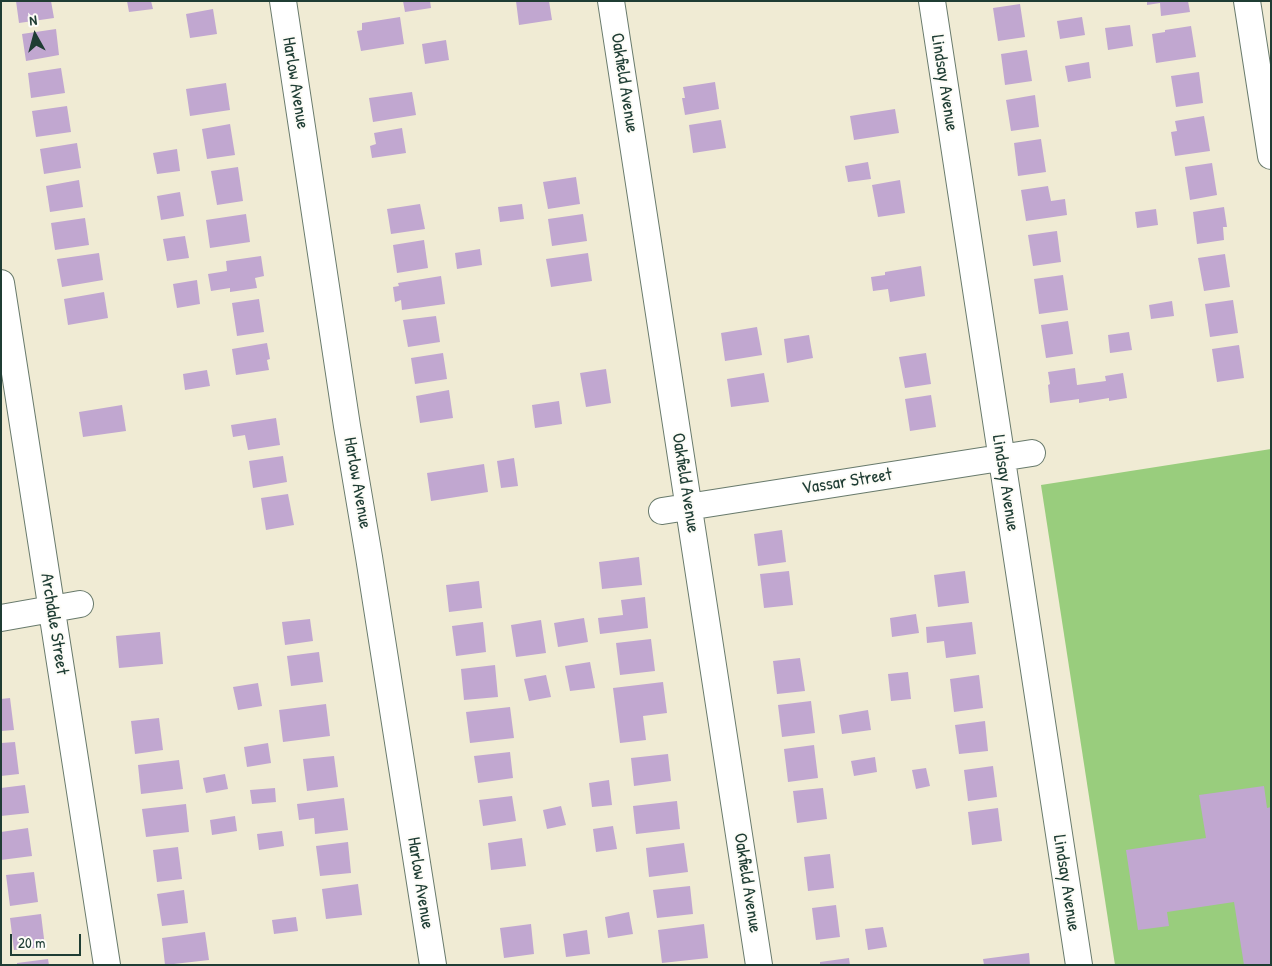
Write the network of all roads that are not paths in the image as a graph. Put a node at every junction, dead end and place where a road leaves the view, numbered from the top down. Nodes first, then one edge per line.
1 (283, 1) edge
2 (612, 1) edge
3 (932, 1) edge
4 (1247, 1) edge
5 (1271, 156) edge
6 (1, 283) edge
7 (1032, 453) dead end
8 (1002, 458) junction
9 (688, 507) junction
10 (662, 511) dead end
11 (80, 604) dead end
12 (52, 609) junction
13 (1, 618) edge
14 (107, 965) edge
15 (433, 965) edge
16 (759, 965) edge
17 (1078, 965) edge

1 - 15 street, Harlow Avenue
2 - 9 street, Oakfield Avenue
3 - 8 street, Lindsay Avenue
4 - 5 street
6 - 12 street, Archdale Street
7 - 8 street, Vassar Street
8 - 9 street, Vassar Street
8 - 17 street, Lindsay Avenue
9 - 10 street, Vassar Street
9 - 16 street, Oakfield Avenue
11 - 12 street
12 - 13 street
12 - 14 street, Archdale Street

